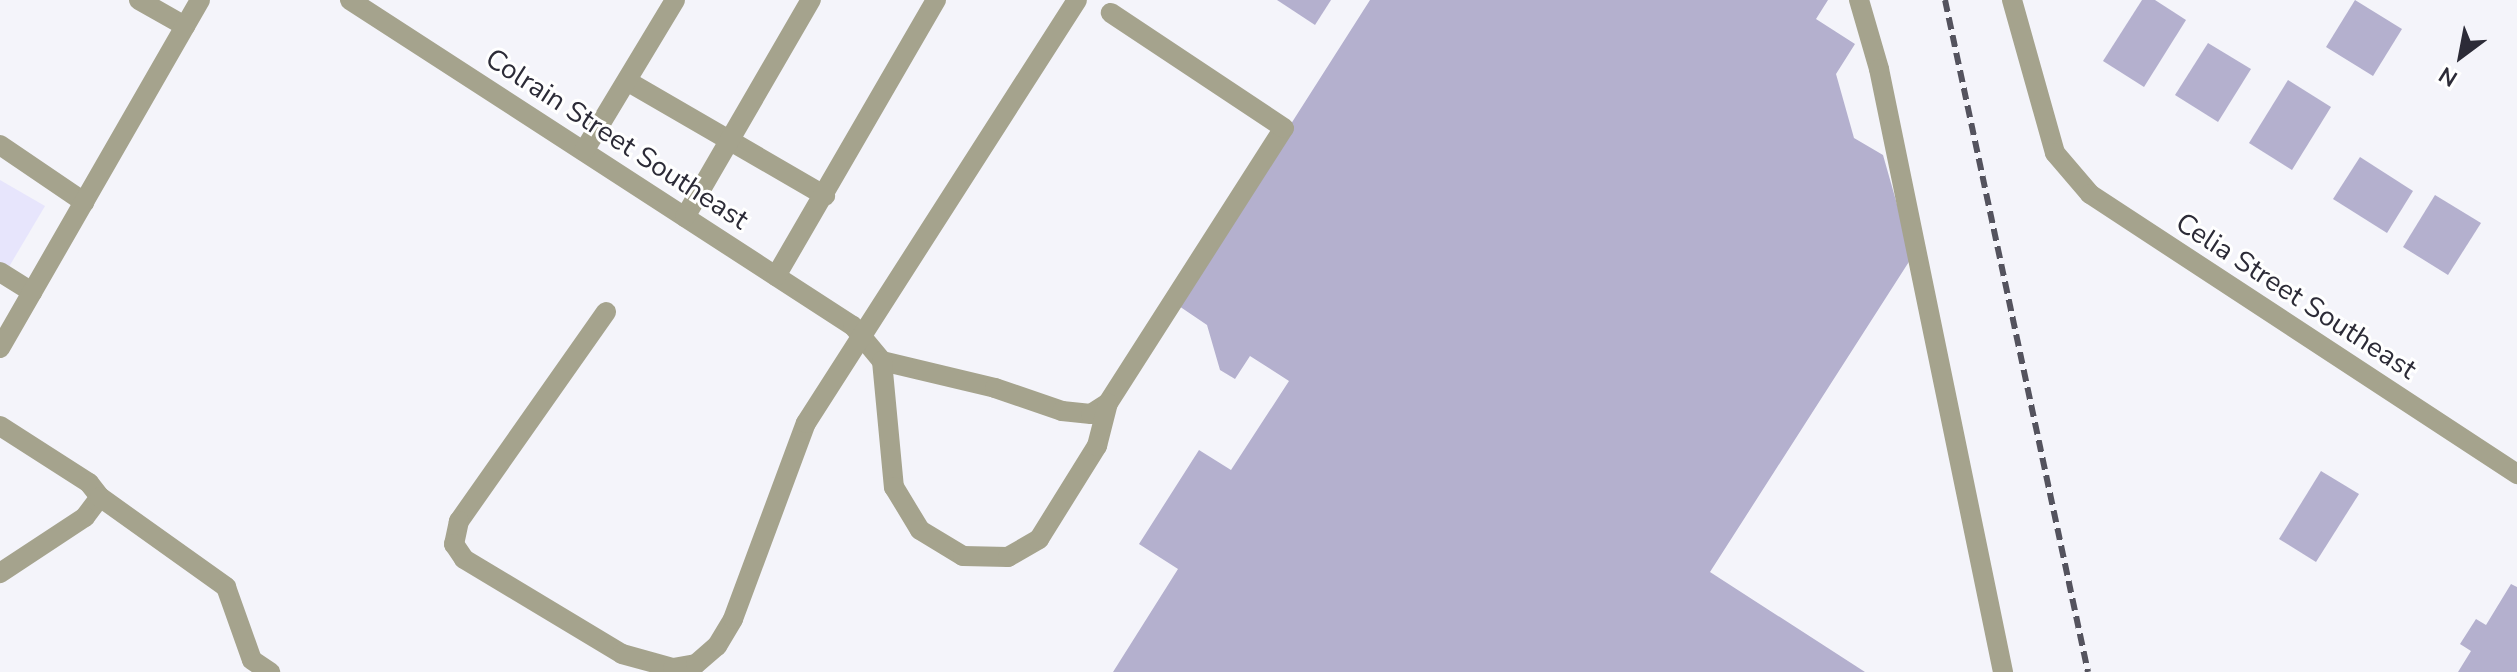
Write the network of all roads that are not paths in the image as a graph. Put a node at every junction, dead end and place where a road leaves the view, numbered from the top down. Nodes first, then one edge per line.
1 (139, 0) edge
2 (200, 0) edge
3 (350, 0) edge
4 (675, 0) edge
5 (811, 0) edge
6 (936, 0) edge
7 (1077, 0) edge
8 (1859, 0) edge
9 (2012, 0) edge
10 (1111, 13) dead end
11 (185, 26) junction
12 (627, 81) junction
13 (730, 141) junction
14 (0, 145) edge
15 (584, 151) junction
16 (825, 196) junction
17 (84, 202) junction
18 (685, 217) junction
19 (0, 272) edge
20 (776, 276) junction
21 (32, 292) junction
22 (606, 312) dead end
23 (856, 330) junction
24 (0, 348) edge
25 (882, 361) junction
26 (1108, 403) junction
27 (0, 426) edge
28 (2517, 474) edge
29 (100, 497) junction
30 (0, 573) edge
31 (676, 670) edge
32 (270, 672) edge
33 (2003, 672) edge

1 - 11 street
2 - 11 street
3 - 15 street, Colrain Street Southeast
4 - 12 street
5 - 13 street
6 - 16 street
7 - 23 street
8 - 33 street
9 - 28 street, Celia Street Southeast
10 - 26 street
11 - 17 street
12 - 13 street
12 - 15 street
13 - 16 street
13 - 18 street
14 - 17 street
15 - 18 street, Colrain Street Southeast
16 - 20 street
17 - 21 street
18 - 20 street, Colrain Street Southeast
19 - 21 street
20 - 23 street, Colrain Street Southeast
21 - 24 street
22 - 31 street
23 - 25 street, Colrain Street Southeast
23 - 31 street
25 - 26 street
25 - 26 street
27 - 29 street
29 - 30 street
29 - 32 street

